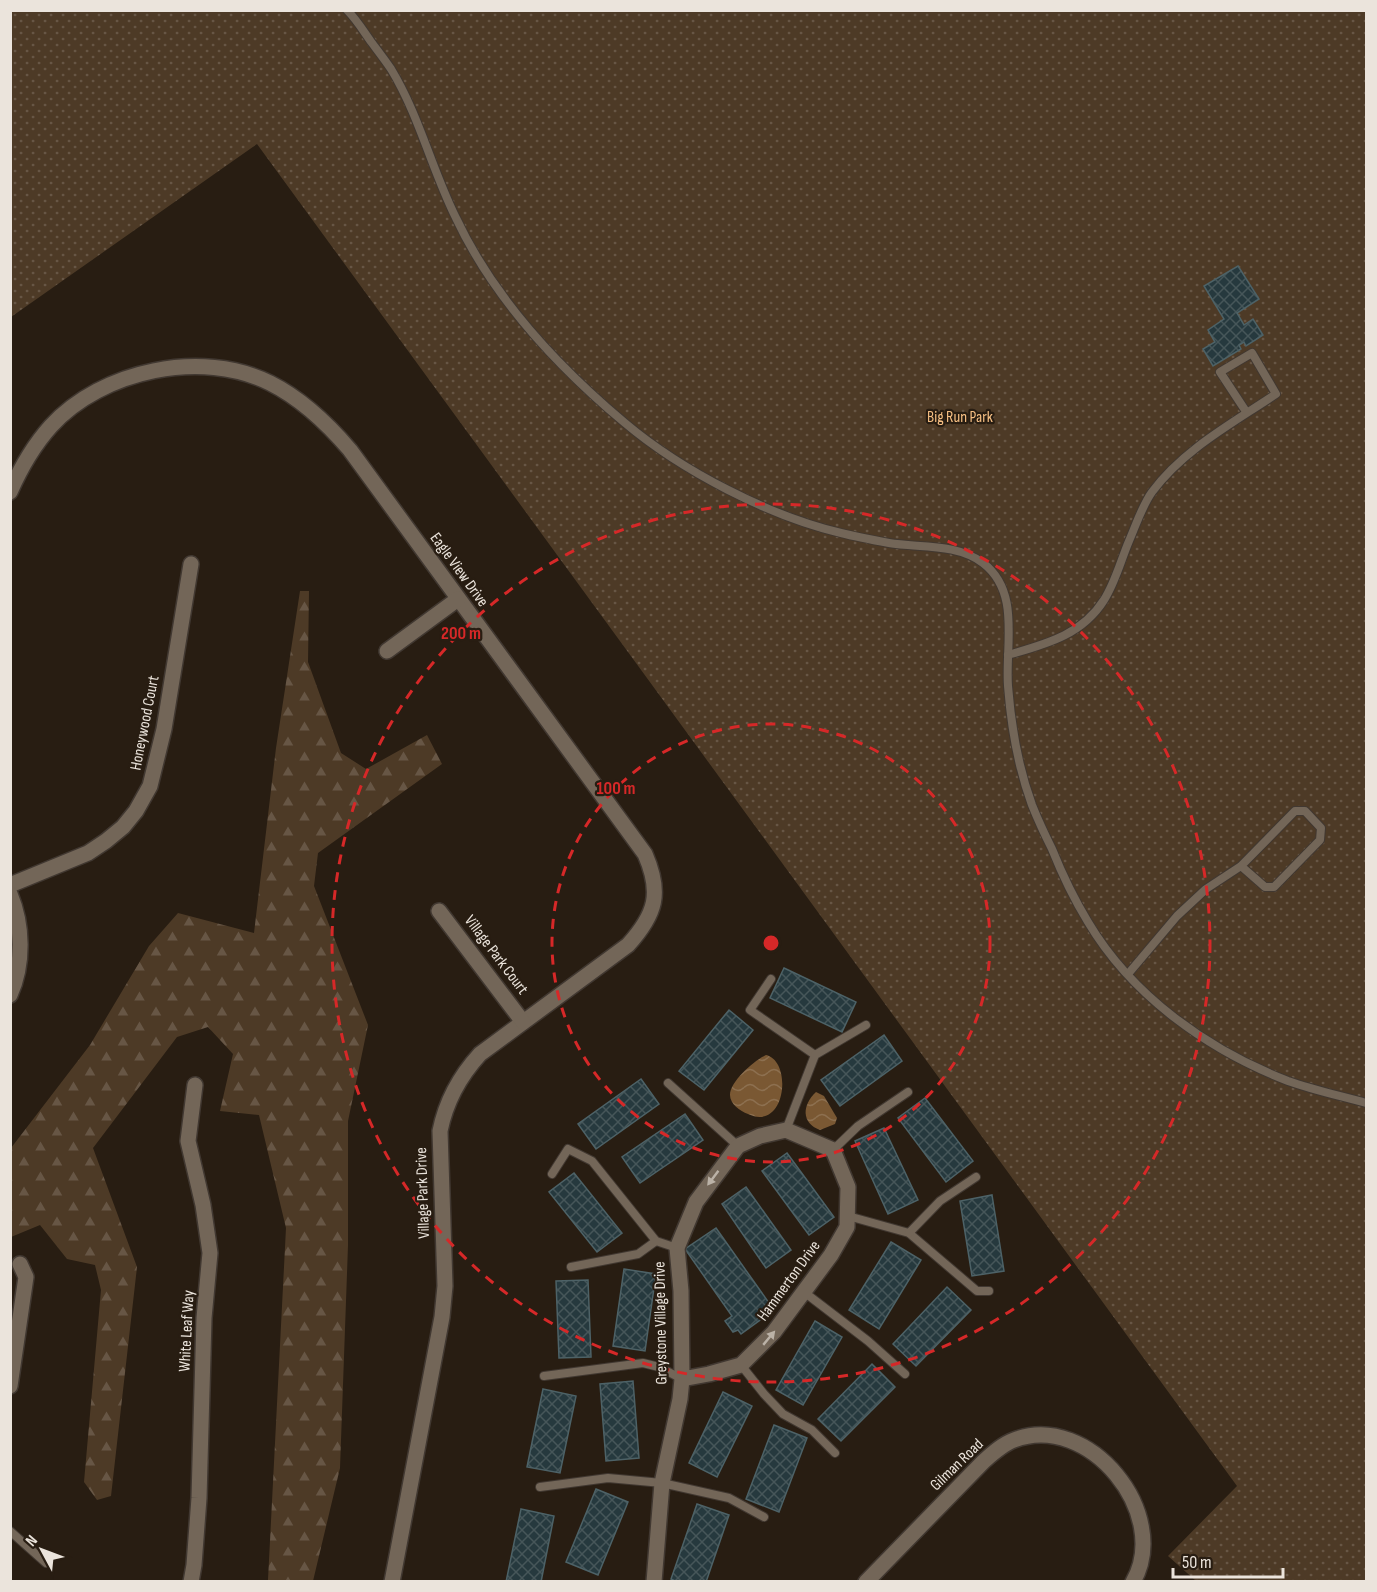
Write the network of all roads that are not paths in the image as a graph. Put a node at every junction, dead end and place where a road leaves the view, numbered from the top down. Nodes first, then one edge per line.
1 (347, 10) edge
2 (1247, 413) junction
3 (10, 492) edge
4 (191, 564) dead end
5 (458, 599) junction
6 (387, 651) dead end
7 (1008, 655) junction
8 (1241, 866) junction
9 (10, 885) edge
10 (655, 892) joint
11 (10, 894) edge
12 (439, 911) dead end
13 (1128, 974) junction
14 (771, 979) dead end
15 (10, 995) edge
16 (524, 1022) junction
17 (866, 1025) dead end
18 (815, 1055) junction
19 (668, 1083) dead end
20 (195, 1085) dead end
21 (908, 1092) dead end
22 (1366, 1103) edge
23 (786, 1130) junction
24 (738, 1146) junction
25 (833, 1150) junction
26 (552, 1174) dead end
27 (976, 1177) dead end
28 (848, 1216) junction
29 (909, 1233) junction
30 (656, 1241) junction
31 (677, 1248) junction
32 (20, 1264) dead end
33 (571, 1267) dead end
34 (989, 1291) dead end
35 (804, 1293) junction
36 (741, 1365) junction
37 (905, 1374) dead end
38 (544, 1376) dead end
39 (682, 1379) junction
40 (10, 1386) edge
41 (835, 1453) dead end
42 (662, 1483) junction
43 (540, 1487) dead end
44 (764, 1517) dead end
45 (10, 1531) edge
46 (46, 1563) dead end
47 (191, 1581) edge
48 (392, 1581) edge
49 (654, 1581) edge
50 (866, 1581) edge
51 (1133, 1581) edge

1 - 7 lane
2 - 2 lane
2 - 7 lane
3 - 5 street, Eagle View Drive
4 - 9 street, Honeywood Court
5 - 6 street
5 - 10 street, Eagle View Drive
7 - 13 lane
8 - 8 lane
8 - 13 lane
10 - 16 street, Village Park Drive
11 - 15 street
12 - 16 street, Village Park Court
13 - 22 lane
14 - 18 lane
16 - 48 street, Village Park Drive
17 - 18 lane
18 - 23 lane
19 - 24 lane
20 - 47 street, White Leaf Way
21 - 25 lane
23 - 24 street
23 - 25 street
24 -> 31 street, Greystone Village Drive
25 - 28 street, Hammerton Drive
26 - 30 lane
27 - 29 lane
28 - 29 lane
28 - 35 street, Hammerton Drive
29 - 34 lane
30 - 31 lane
30 - 33 lane
31 - 39 street, Greystone Village Drive
32 - 40 street
36 -> 35 street, Hammerton Drive
35 - 37 lane
36 - 39 street, Hammerton Drive
36 - 41 lane
38 - 39 lane
39 - 42 street, Greystone Village Drive
42 - 43 lane
42 - 44 lane
42 - 49 street, Greystone Village Drive
45 - 46 lane
50 - 51 street, Gilman Road

